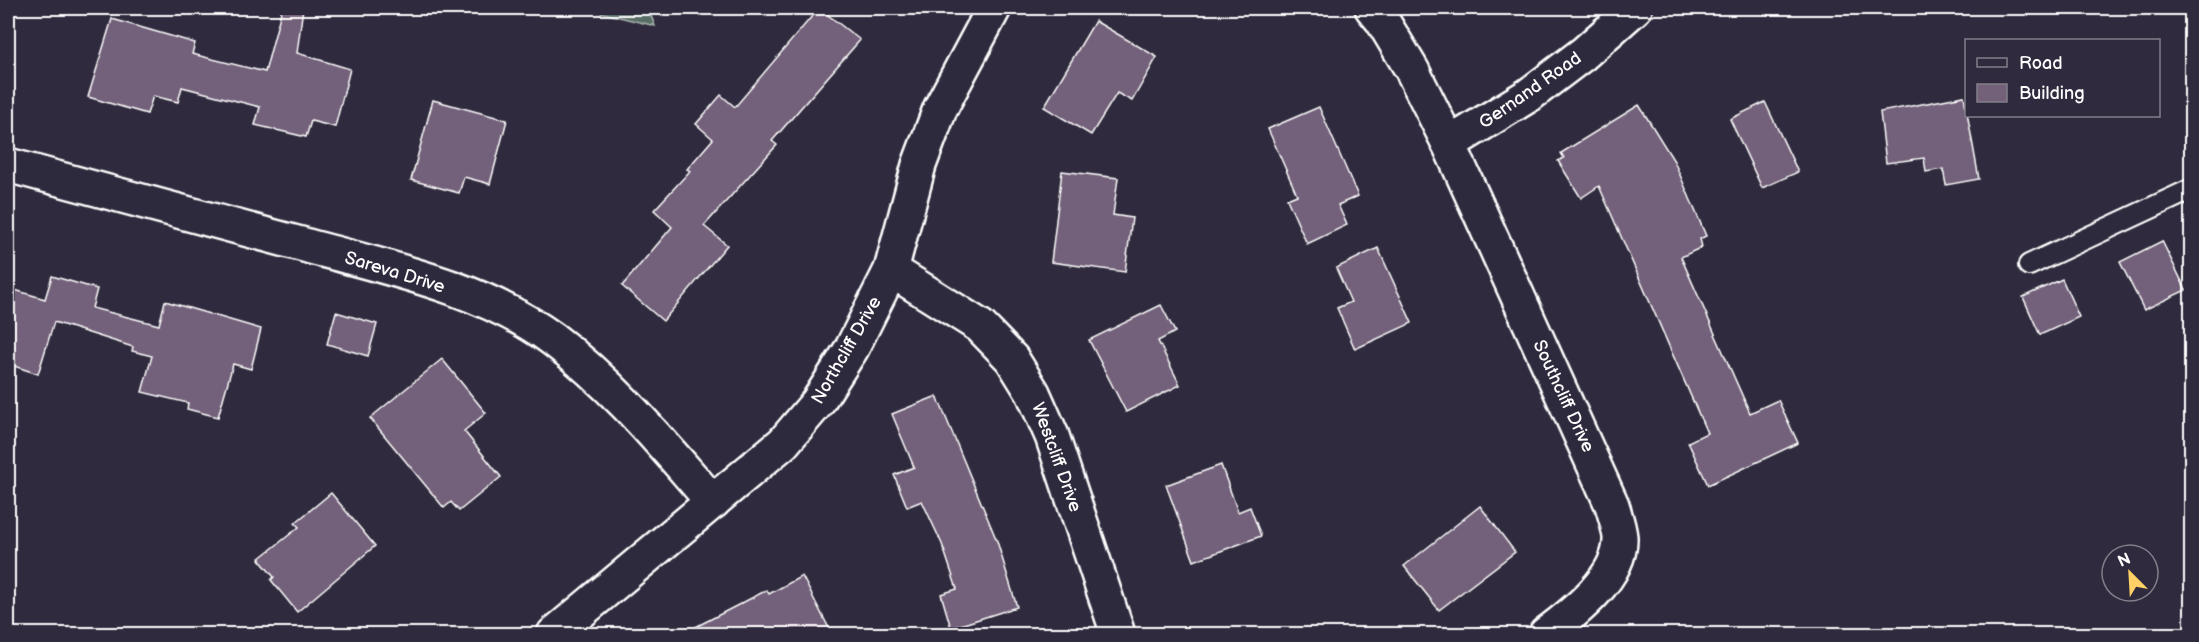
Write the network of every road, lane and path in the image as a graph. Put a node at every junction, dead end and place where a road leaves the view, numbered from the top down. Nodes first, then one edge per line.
1 (994, 8) edge
2 (1372, 8) edge
3 (1635, 8) edge
4 (1449, 144) junction
5 (8, 165) edge
6 (2192, 189) edge
7 (2030, 265) dead end
8 (891, 270) junction
9 (713, 502) junction
10 (554, 634) edge
11 (1118, 634) edge
12 (1546, 634) edge

1 - 8 street, Northcliff Drive
2 - 4 street, Southcliff Drive
3 - 4 street, Gernand Road
4 - 12 street, Southcliff Drive
5 - 9 street, Sareva Drive
6 - 7 lane
8 - 9 street, Northcliff Drive
8 - 11 street, Westcliff Drive
9 - 10 street, Northcliff Drive

